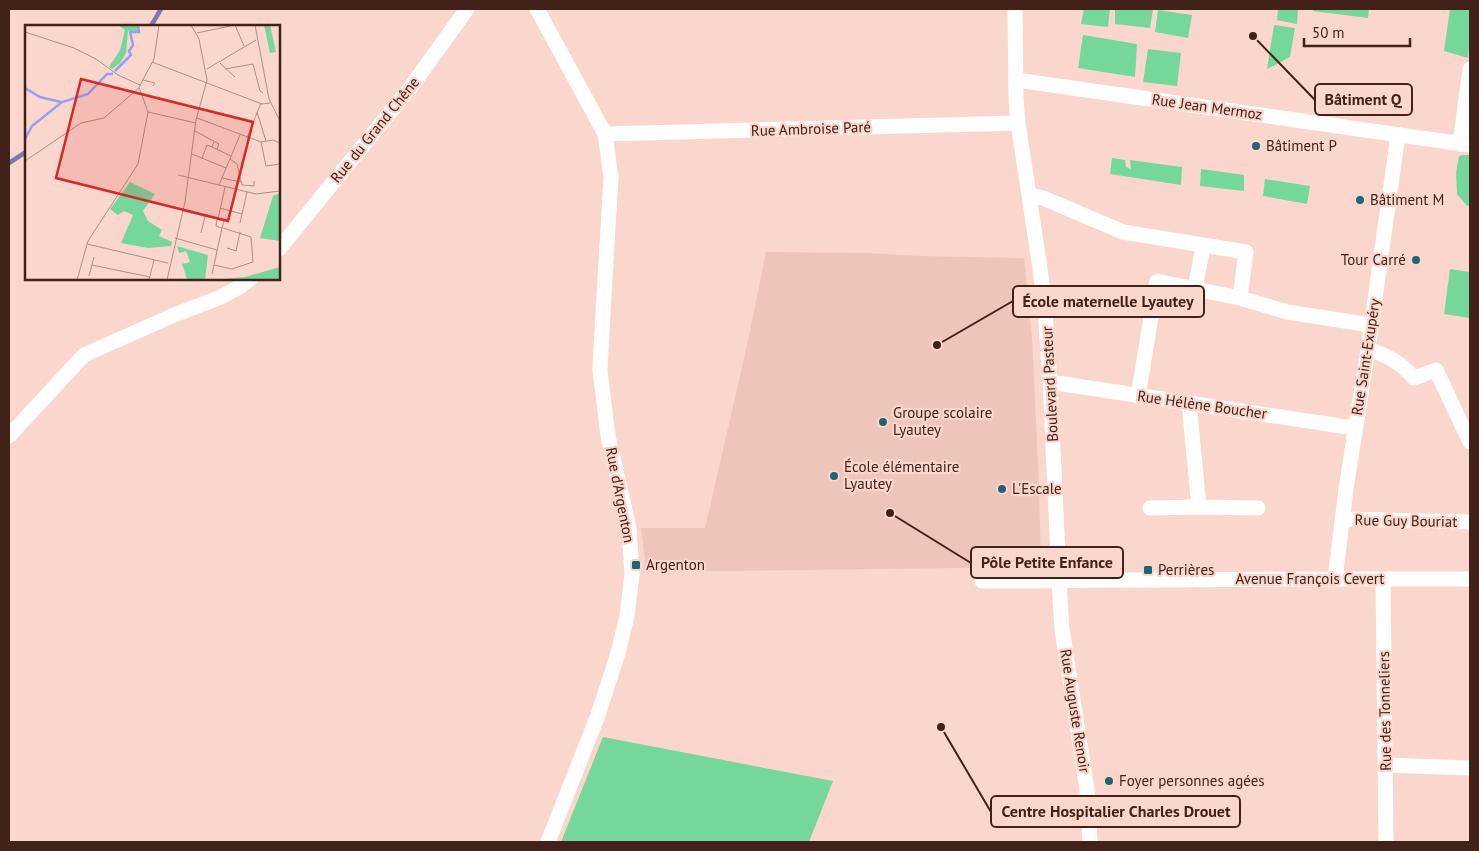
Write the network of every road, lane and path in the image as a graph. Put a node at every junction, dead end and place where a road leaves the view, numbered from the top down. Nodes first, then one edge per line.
1 (467, 9) edge
2 (537, 9) edge
3 (1016, 9) edge
4 (1470, 69) edge
5 (1016, 80) junction
6 (1018, 123) junction
7 (605, 134) junction
8 (1398, 135) junction
9 (1465, 144) edge
10 (1029, 195) junction
11 (1202, 246) junction
12 (280, 248) edge
13 (249, 280) edge
14 (1195, 288) junction
15 (1240, 298) junction
16 (1371, 325) junction
17 (1368, 349) junction
18 (1050, 382) junction
19 (1138, 396) junction
20 (1189, 403) junction
21 (1354, 428) junction
22 (9, 436) edge
23 (1470, 442) edge
24 (1200, 507) junction
25 (1150, 508) dead end
26 (1258, 508) dead end
27 (1342, 519) junction
28 (1470, 522) edge
29 (1335, 579) junction
30 (1383, 579) junction
31 (1470, 579) edge
32 (1059, 580) junction
33 (982, 581) dead end
34 (1386, 765) junction
35 (1470, 768) edge
36 (548, 842) edge
37 (1090, 842) edge
38 (1386, 842) edge

1 - 12 street, Rue du Grand Chêne
2 - 7 street
3 - 5 street, Boulevard Pasteur
4 - 9 street
5 - 6 street, Boulevard Pasteur
5 - 8 street, Rue Jean Mermoz
6 - 7 street, Rue Ambroise Paré
6 - 10 street, Boulevard Pasteur
7 - 36 street, Rue d'Argenton
8 - 9 street, Rue Jean Mermoz
8 - 16 street, Rue Saint-Exupéry
10 - 11 street
10 - 18 street, Boulevard Pasteur
11 - 14 street
11 - 15 street
13 - 22 street
14 - 15 street
14 - 19 street
15 - 16 street
16 - 17 street, Rue Saint-Exupéry
17 - 21 street, Rue Saint-Exupéry
17 - 23 street
18 - 19 street, Rue Hélène Boucher
18 - 32 street, Boulevard Pasteur
19 - 20 street, Rue Hélène Boucher
20 - 21 street, Rue Hélène Boucher
20 - 24 street
21 - 27 street, Rue Saint-Exupéry
24 - 25 street
24 - 26 street
27 - 28 street, Rue Guy Bouriat
27 - 29 street, Rue Saint-Exupéry
29 - 30 street, Avenue François Cevert
29 - 32 street, Avenue François Cevert
30 - 31 street, Avenue François Cevert
30 - 34 street, Rue des Tonneliers
32 - 33 street, Avenue François Cevert
32 - 37 street, Rue Auguste Renoir
34 - 35 street
34 - 38 street, Rue des Tonneliers

